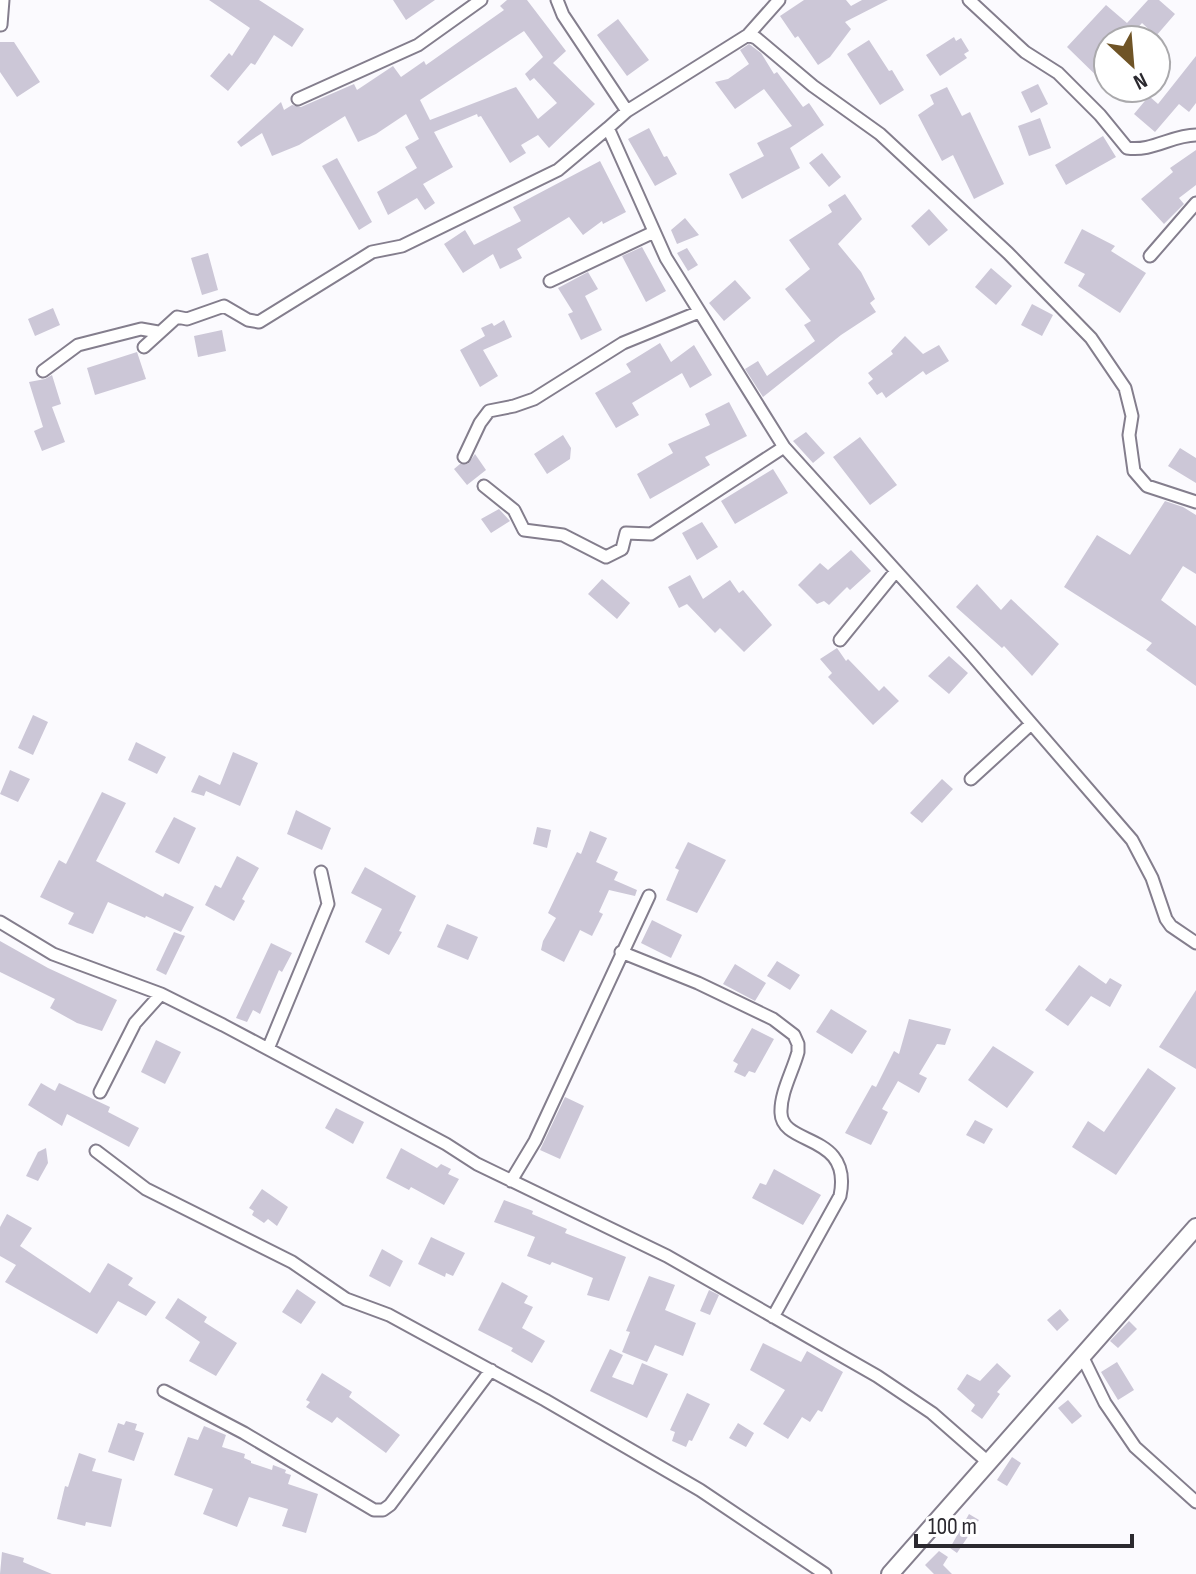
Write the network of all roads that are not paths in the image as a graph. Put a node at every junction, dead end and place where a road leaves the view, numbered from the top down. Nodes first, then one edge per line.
1 (3, 0) edge
2 (481, 0) edge
3 (557, 0) edge
4 (779, 0) edge
5 (969, 0) edge
6 (1, 25) edge
7 (748, 35) junction
8 (298, 99) dead end
9 (627, 111) junction
10 (608, 128) junction
11 (1196, 135) edge
12 (1196, 203) edge
13 (654, 232) junction
14 (1150, 256) dead end
15 (550, 281) dead end
16 (699, 312) junction
17 (158, 332) junction
18 (144, 347) dead end
19 (43, 371) dead end
20 (784, 447) junction
21 (464, 457) dead end
22 (484, 486) dead end
23 (1196, 502) edge
24 (896, 571) junction
25 (840, 640) dead end
26 (1031, 724) junction
27 (971, 779) dead end
28 (321, 872) dead end
29 (649, 896) dead end
30 (0, 922) edge
31 (1196, 943) edge
32 (621, 952) junction
33 (161, 994) junction
34 (268, 1049) junction
35 (100, 1092) dead end
36 (96, 1151) dead end
37 (511, 1181) junction
38 (1196, 1227) edge
39 (773, 1317) junction
40 (1082, 1356) junction
41 (491, 1370) junction
42 (164, 1391) dead end
43 (989, 1463) junction
44 (1196, 1502) edge
45 (825, 1574) edge
46 (890, 1574) edge

1 - 6 street
2 - 8 street
3 - 9 street
4 - 7 street
5 - 11 street
7 - 9 street
7 - 23 street
9 - 10 street
10 - 13 street
10 - 17 street
12 - 14 street
13 - 15 street
13 - 16 street
16 - 20 street
16 - 21 street
17 - 18 street
17 - 19 street
20 - 22 street
20 - 24 street
24 - 25 street
24 - 26 street
26 - 27 street
26 - 31 street
28 - 34 street
29 - 32 street
30 - 33 street
32 - 37 street
32 - 39 street
33 - 34 street
33 - 35 street
34 - 37 street
36 - 41 street
37 - 39 street
38 - 40 main road
39 - 43 street
40 - 43 main road
40 - 44 street
41 - 42 street
41 - 45 street
43 - 46 main road

